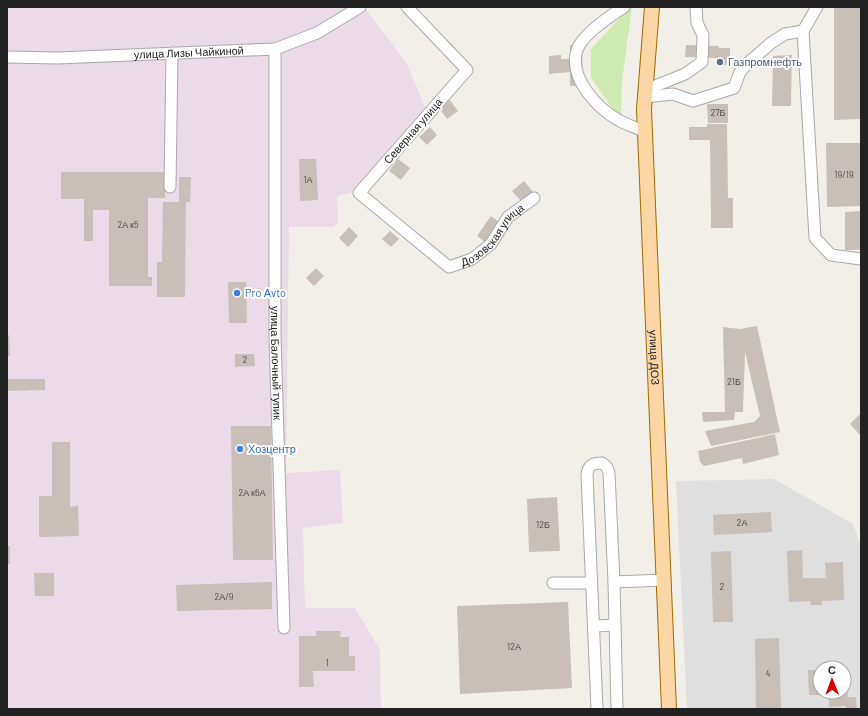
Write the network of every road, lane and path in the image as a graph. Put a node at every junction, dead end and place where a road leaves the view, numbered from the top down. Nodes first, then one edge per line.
1 (360, 7) edge
2 (407, 7) edge
3 (624, 7) edge
4 (652, 7) edge
5 (696, 7) edge
6 (818, 7) edge
7 (803, 31) junction
8 (275, 50) junction
9 (172, 53) junction
10 (7, 57) edge
11 (645, 94) junction
12 (645, 132) junction
13 (170, 187) dead end
14 (534, 198) dead end
15 (861, 259) edge
16 (448, 268) joint
17 (664, 580) junction
18 (614, 582) junction
19 (553, 583) dead end
20 (592, 583) junction
21 (616, 625) junction
22 (594, 626) junction
23 (284, 628) dead end
24 (597, 709) edge
25 (616, 709) edge
26 (669, 709) edge

1 - 8 street, улица Лизы Чайкиной
2 - 16 street, Северная улица
3 - 12 street
4 - 11 main road, улица ДОЗ
5 - 11 street
6 - 7 street
7 - 11 street
7 - 15 street
8 - 9 street, улица Лизы Чайкиной
8 - 23 street, улица Балочный тупик
9 - 10 street, улица Лизы Чайкиной
9 - 13 street
11 - 12 main road, улица ДОЗ
12 - 17 main road, улица ДОЗ
14 - 16 street, Дозовская улица
17 - 18 street
17 - 26 main road, улица ДОЗ
18 - 20 street
18 - 21 street
19 - 20 street
20 - 22 street
21 - 22 street
21 - 25 street
22 - 24 street

